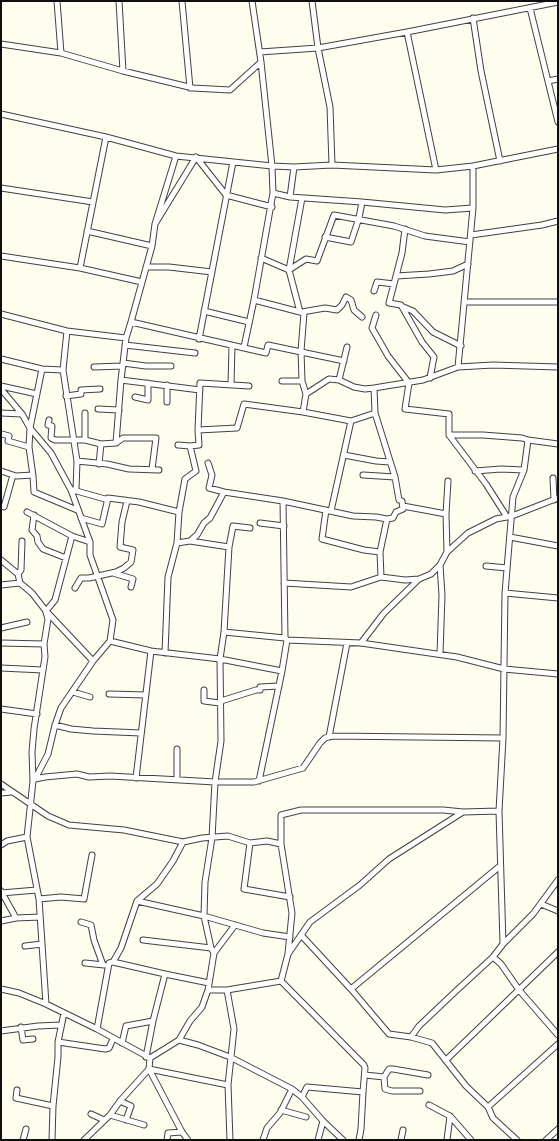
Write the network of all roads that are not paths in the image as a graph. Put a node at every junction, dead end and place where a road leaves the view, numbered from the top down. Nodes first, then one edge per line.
1 (57, 1) edge
2 (119, 1) edge
3 (182, 1) edge
4 (252, 1) edge
5 (312, 1) edge
6 (558, 2) edge
7 (530, 8) junction
8 (473, 18) junction
9 (407, 32) junction
10 (1, 44) edge
11 (318, 48) junction
12 (260, 52) junction
13 (61, 53) junction
14 (261, 62) junction
15 (123, 71) junction
16 (558, 79) edge
17 (548, 81) junction
18 (190, 88) junction
19 (1, 114) edge
20 (558, 122) edge
21 (106, 138) junction
22 (558, 149) edge
23 (230, 155) dead end
24 (176, 156) junction
25 (196, 157) junction
26 (500, 161) junction
27 (231, 162) junction
28 (332, 165) junction
29 (272, 166) junction
30 (473, 166) junction
31 (294, 167) junction
32 (436, 170) junction
33 (1, 188) edge
34 (273, 194) junction
35 (226, 195) junction
36 (290, 197) junction
37 (302, 198) junction
38 (93, 202) junction
39 (362, 202) junction
40 (272, 207) junction
41 (473, 208) junction
42 (359, 218) junction
43 (558, 221) edge
44 (155, 224) junction
45 (405, 229) junction
46 (87, 231) junction
47 (470, 235) junction
48 (325, 237) junction
49 (470, 242) junction
50 (152, 246) junction
51 (1, 256) edge
52 (262, 258) junction
53 (468, 264) junction
54 (146, 267) junction
55 (80, 268) junction
56 (289, 270) junction
57 (212, 272) junction
58 (396, 276) junction
59 (142, 282) junction
60 (394, 284) junction
61 (374, 291) dead end
62 (254, 300) junction
63 (464, 302) junction
64 (558, 302) edge
65 (401, 306) junction
66 (204, 311) junction
67 (301, 312) junction
68 (1, 314) edge
69 (376, 315) dead end
70 (362, 317) dead end
71 (132, 322) junction
72 (249, 322) junction
73 (67, 331) junction
74 (126, 338) junction
75 (199, 339) junction
76 (126, 345) junction
77 (232, 346) junction
78 (461, 346) junction
79 (347, 347) dead end
80 (244, 348) junction
81 (301, 351) junction
82 (195, 353) dead end
83 (1, 359) edge
84 (344, 361) junction
85 (123, 365) junction
86 (171, 366) dead end
87 (94, 367) dead end
88 (458, 367) junction
89 (558, 367) edge
90 (42, 369) junction
91 (63, 370) junction
92 (430, 378) junction
93 (121, 380) junction
94 (339, 380) junction
95 (282, 381) dead end
96 (302, 381) junction
97 (148, 383) junction
98 (409, 383) junction
99 (231, 384) junction
100 (167, 385) junction
101 (249, 386) dead end
102 (1, 387) edge
103 (374, 388) junction
104 (100, 389) dead end
105 (200, 390) junction
106 (37, 394) junction
107 (306, 394) junction
108 (66, 396) junction
109 (135, 397) dead end
110 (167, 402) dead end
111 (98, 409) dead end
112 (119, 410) junction
113 (303, 412) junction
114 (1, 413) edge
115 (86, 413) dead end
116 (375, 413) junction
117 (22, 414) junction
118 (49, 420) dead end
119 (351, 421) junction
120 (30, 428) junction
121 (198, 430) junction
122 (2, 434) edge
123 (449, 435) junction
124 (74, 440) junction
125 (84, 440) junction
126 (528, 440) junction
127 (116, 443) junction
128 (101, 444) junction
129 (558, 444) edge
130 (178, 445) dead end
131 (190, 446) junction
132 (29, 447) junction
133 (344, 455) junction
134 (77, 461) junction
135 (208, 462) dead end
136 (390, 462) junction
137 (99, 464) junction
138 (152, 469) junction
139 (159, 470) dead end
140 (524, 470) junction
141 (1, 471) edge
142 (475, 471) junction
143 (13, 475) junction
144 (33, 475) junction
145 (363, 475) dead end
146 (395, 477) junction
147 (553, 478) dead end
148 (448, 480) dead end
149 (73, 490) junction
150 (224, 492) junction
151 (108, 498) junction
152 (556, 499) edge
153 (127, 501) junction
154 (282, 501) junction
155 (1, 506) edge
156 (403, 506) junction
157 (77, 510) junction
158 (328, 511) junction
159 (27, 512) dead end
160 (179, 512) junction
161 (446, 514) junction
162 (34, 515) junction
163 (510, 516) junction
164 (81, 518) junction
165 (386, 519) junction
166 (260, 523) dead end
167 (284, 526) junction
168 (250, 528) dead end
169 (72, 536) junction
170 (510, 537) junction
171 (22, 541) dead end
172 (90, 542) junction
173 (190, 542) junction
174 (177, 543) junction
175 (558, 546) edge
176 (230, 547) junction
177 (380, 552) junction
178 (447, 552) junction
179 (66, 558) junction
180 (1, 560) edge
181 (440, 565) junction
182 (486, 566) dead end
183 (507, 568) junction
184 (111, 573) junction
185 (18, 574) junction
186 (97, 576) junction
187 (381, 577) junction
188 (419, 579) junction
189 (20, 583) junction
190 (284, 583) junction
191 (1, 585) edge
192 (131, 587) dead end
193 (75, 588) dead end
194 (505, 593) junction
195 (558, 598) edge
196 (45, 610) junction
197 (27, 622) dead end
198 (1, 628) edge
199 (224, 632) junction
200 (286, 639) junction
201 (110, 641) junction
202 (1, 643) edge
203 (347, 643) junction
204 (361, 643) junction
205 (44, 644) junction
206 (150, 651) junction
207 (165, 653) junction
208 (440, 654) junction
209 (220, 659) junction
210 (93, 661) junction
211 (1, 668) edge
212 (504, 669) junction
213 (44, 670) junction
214 (282, 671) junction
215 (558, 674) edge
216 (279, 686) junction
217 (204, 690) dead end
218 (73, 692) junction
219 (109, 694) dead end
220 (146, 695) junction
221 (90, 698) dead end
222 (221, 702) junction
223 (1, 710) edge
224 (37, 714) junction
225 (54, 725) junction
226 (141, 733) junction
227 (329, 737) junction
228 (503, 738) junction
229 (177, 749) dead end
230 (136, 778) junction
231 (34, 780) junction
232 (177, 780) junction
233 (259, 781) junction
234 (215, 782) junction
235 (1, 784) edge
236 (11, 792) junction
237 (1, 793) edge
238 (30, 804) junction
239 (499, 811) junction
240 (463, 812) junction
241 (27, 838) junction
242 (212, 838) junction
243 (183, 842) junction
244 (250, 843) junction
245 (281, 844) junction
246 (1, 845) edge
247 (92, 855) dead end
248 (500, 866) junction
249 (558, 880) edge
250 (37, 890) junction
251 (1, 892) edge
252 (290, 897) junction
253 (39, 899) junction
254 (138, 901) junction
255 (541, 904) junction
256 (558, 911) edge
257 (204, 916) junction
258 (40, 917) junction
259 (16, 918) junction
260 (1, 921) edge
261 (81, 922) dead end
262 (235, 925) junction
263 (302, 936) junction
264 (290, 937) junction
265 (143, 940) dead end
266 (42, 944) junction
267 (503, 944) junction
268 (25, 946) dead end
269 (212, 951) junction
270 (558, 952) edge
271 (288, 954) junction
272 (493, 957) junction
273 (85, 963) dead end
274 (111, 963) junction
275 (103, 965) junction
276 (165, 974) junction
277 (280, 981) junction
278 (209, 983) junction
279 (1, 989) edge
280 (351, 989) junction
281 (208, 990) junction
282 (227, 990) junction
283 (519, 990) junction
284 (46, 1004) junction
285 (64, 1013) junction
286 (153, 1021) junction
287 (61, 1026) junction
288 (21, 1027) junction
289 (97, 1029) junction
290 (1, 1031) edge
291 (558, 1035) edge
292 (411, 1037) junction
293 (33, 1039) dead end
294 (113, 1039) junction
295 (179, 1040) junction
296 (58, 1042) junction
297 (122, 1043) junction
298 (558, 1044) edge
299 (148, 1057) junction
300 (230, 1057) junction
301 (446, 1060) junction
302 (149, 1069) junction
303 (364, 1075) junction
304 (428, 1075) dead end
305 (384, 1077) junction
306 (228, 1085) junction
307 (292, 1089) junction
308 (17, 1090) dead end
309 (420, 1091) dead end
310 (363, 1092) junction
311 (302, 1097) junction
312 (120, 1101) junction
313 (429, 1105) dead end
314 (53, 1106) junction
315 (488, 1107) junction
316 (281, 1110) junction
317 (91, 1114) dead end
318 (110, 1115) junction
319 (450, 1116) junction
320 (306, 1117) dead end
321 (104, 1120) junction
322 (126, 1120) junction
323 (323, 1120) junction
324 (144, 1125) dead end
325 (26, 1129) dead end
326 (558, 1129) edge
327 (403, 1130) dead end
328 (182, 1132) junction
329 (23, 1140) edge
330 (52, 1140) edge
331 (84, 1140) edge
332 (167, 1140) edge
333 (188, 1140) edge
334 (230, 1140) edge
335 (263, 1140) edge
336 (318, 1140) edge
337 (343, 1140) edge
338 (359, 1140) edge
339 (401, 1140) edge
340 (447, 1140) edge
341 (471, 1140) edge
342 (517, 1140) edge
343 (546, 1140) edge

1 - 13 street
2 - 15 street
3 - 18 street
4 - 12 street
5 - 11 street
6 - 7 street
7 - 8 street
7 - 17 street
8 - 9 street
8 - 26 street
9 - 11 street
9 - 32 street
10 - 13 street
11 - 12 street
11 - 28 street
12 - 14 street
13 - 15 street
14 - 18 street
14 - 29 street
15 - 18 street
16 - 17 street
17 - 20 street
19 - 21 street
21 - 24 street
21 - 38 street
22 - 26 street
23 - 27 street
24 - 25 street
24 - 44 street
25 - 27 street
25 - 35 street
25 - 44 street
26 - 30 street
27 - 29 street
27 - 35 street
28 - 31 street
28 - 32 street
29 - 31 street
29 - 34 street
30 - 32 street
30 - 41 street
31 - 36 street
33 - 38 street
34 - 36 street
34 - 40 street
35 - 40 street
35 - 57 street
36 - 37 street
37 - 39 street
37 - 56 street
38 - 46 street
39 - 41 street
39 - 42 street
40 - 52 street
41 - 47 street
42 - 45 street
42 - 48 street
42 - 48 street
43 - 47 street
44 - 50 street
45 - 49 street
45 - 58 street
46 - 50 street
46 - 55 street
47 - 49 street
48 - 56 street
49 - 53 street
50 - 54 street
51 - 55 street
52 - 56 street
52 - 62 street
53 - 58 street
53 - 63 street
54 - 57 street
54 - 59 street
55 - 59 street
56 - 67 street
57 - 66 street
58 - 60 street
59 - 71 street
60 - 61 street
60 - 65 street
62 - 67 street
62 - 72 street
63 - 64 street
63 - 78 street
65 - 78 street
65 - 92 street
66 - 72 street
66 - 75 street
67 - 70 street
67 - 81 street
68 - 73 street
69 - 98 street
71 - 74 street
71 - 75 street
72 - 80 street
73 - 74 street
73 - 91 street
74 - 76 street
75 - 77 street
76 - 82 street
76 - 85 street
77 - 80 street
77 - 99 street
78 - 88 street
79 - 84 street
80 - 81 street
81 - 84 street
81 - 96 street
83 - 90 street
84 - 94 street
85 - 86 street
85 - 87 street
85 - 93 street
88 - 89 street
88 - 92 street
90 - 91 street
90 - 106 street
91 - 108 street
92 - 98 street
93 - 97 street
93 - 112 street
94 - 103 street
94 - 107 street
95 - 96 street
96 - 107 street
97 - 100 street
97 - 109 street
98 - 103 street
98 - 123 street
99 - 101 street
99 - 105 street
100 - 105 street
100 - 110 street
102 - 106 street
102 - 117 street
103 - 116 street
104 - 108 street
105 - 121 street
106 - 120 street
107 - 113 street
108 - 124 street
111 - 112 street
112 - 127 street
113 - 119 street
113 - 121 street
114 - 117 street
115 - 125 street
116 - 119 street
116 - 136 street
117 - 120 street
118 - 124 street
119 - 133 street
120 - 132 street
120 - 149 street
121 - 131 street
122 - 132 street
123 - 126 street
123 - 142 street
124 - 125 street
124 - 134 street
125 - 128 street
126 - 129 street
126 - 140 street
127 - 128 street
127 - 138 street
128 - 137 street
130 - 131 street
131 - 160 street
132 - 144 street
133 - 136 street
133 - 158 street
134 - 137 street
134 - 149 street
135 - 150 street
136 - 146 street
137 - 138 street
138 - 139 street
140 - 142 street
140 - 163 street
141 - 143 street
142 - 163 street
143 - 144 street
143 - 155 street
144 - 157 street
145 - 146 street
146 - 156 street
147 - 152 street
148 - 161 street
149 - 151 street
149 - 157 street
150 - 154 street
150 - 173 street
151 - 153 street
151 - 164 street
152 - 163 street
153 - 160 street
153 - 184 street
154 - 158 street
154 - 167 street
156 - 161 street
156 - 165 street
157 - 164 street
158 - 165 street
158 - 177 street
159 - 162 street
160 - 174 street
161 - 178 street
162 - 169 street
162 - 179 street
163 - 170 street
163 - 178 street
164 - 172 street
165 - 177 street
166 - 167 street
167 - 190 street
168 - 176 street
169 - 172 street
169 - 179 street
170 - 175 street
170 - 183 street
171 - 185 street
172 - 186 street
173 - 174 street
173 - 176 street
174 - 207 street
176 - 199 street
177 - 187 street
178 - 181 street
179 - 196 street
180 - 185 street
181 - 188 street
181 - 208 street
182 - 183 street
183 - 194 street
184 - 186 street
184 - 192 street
185 - 189 street
186 - 193 street
186 - 201 street
187 - 188 street
187 - 190 street
188 - 204 street
189 - 191 street
189 - 196 street
190 - 200 street
194 - 195 street
194 - 212 street
196 - 205 street
196 - 210 street
197 - 198 street
199 - 200 street
199 - 209 street
200 - 203 street
200 - 214 street
201 - 206 street
201 - 210 street
202 - 205 street
203 - 204 street
203 - 227 street
204 - 208 street
205 - 213 street
206 - 207 street
206 - 220 street
207 - 209 street
208 - 212 street
209 - 214 street
209 - 222 street
210 - 218 street
211 - 213 street
212 - 215 street
212 - 228 street
213 - 224 street
214 - 216 street
216 - 222 street
216 - 233 street
217 - 222 street
218 - 221 street
218 - 225 street
219 - 220 street
220 - 226 street
222 - 234 street
223 - 224 street
224 - 231 street
225 - 226 street
225 - 231 street
226 - 230 street
227 - 228 street
227 - 233 street
228 - 239 street
229 - 232 street
230 - 231 street
230 - 232 street
231 - 238 street
232 - 234 street
233 - 234 street
234 - 242 street
235 - 236 street
236 - 237 street
236 - 238 street
238 - 241 street
238 - 243 street
239 - 240 street
239 - 248 street
240 - 245 street
240 - 263 street
241 - 246 street
241 - 250 street
242 - 243 street
242 - 244 street
242 - 257 street
243 - 254 street
244 - 245 street
244 - 252 street
245 - 252 street
247 - 253 street
248 - 267 street
248 - 280 street
249 - 255 street
250 - 251 street
250 - 253 street
251 - 259 street
252 - 264 street
253 - 258 street
254 - 257 street
254 - 274 street
255 - 256 street
255 - 267 street
257 - 262 street
257 - 269 street
258 - 259 street
258 - 266 street
259 - 260 street
261 - 275 street
262 - 264 street
262 - 269 street
263 - 271 street
263 - 280 street
264 - 271 street
265 - 269 street
266 - 268 street
266 - 284 street
267 - 272 street
269 - 278 street
270 - 283 street
271 - 277 street
272 - 283 street
272 - 292 street
273 - 275 street
274 - 275 street
274 - 276 street
274 - 289 street
276 - 278 street
276 - 286 street
277 - 282 street
277 - 303 street
278 - 281 street
279 - 284 street
280 - 292 street
281 - 282 street
281 - 295 street
282 - 300 street
283 - 291 street
283 - 301 street
284 - 285 street
285 - 287 street
285 - 289 street
286 - 297 street
286 - 299 street
287 - 288 street
287 - 296 street
288 - 290 street
288 - 293 street
289 - 294 street
292 - 301 street
294 - 296 street
294 - 297 street
295 - 299 street
295 - 300 street
296 - 314 street
297 - 299 street
298 - 315 street
299 - 302 street
300 - 306 street
300 - 307 street
301 - 315 street
302 - 306 street
302 - 312 street
302 - 328 street
303 - 305 street
303 - 310 street
304 - 305 street
305 - 309 street
306 - 334 street
307 - 311 street
307 - 316 street
308 - 314 street
310 - 311 street
310 - 338 street
311 - 323 street
312 - 318 street
312 - 322 street
313 - 319 street
314 - 330 street
315 - 342 street
316 - 320 street
316 - 335 street
317 - 321 street
318 - 321 street
318 - 322 street
319 - 340 street
319 - 341 street
321 - 331 street
322 - 324 street
323 - 336 street
323 - 337 street
325 - 329 street
326 - 343 street
327 - 339 street
328 - 332 street
328 - 333 street

